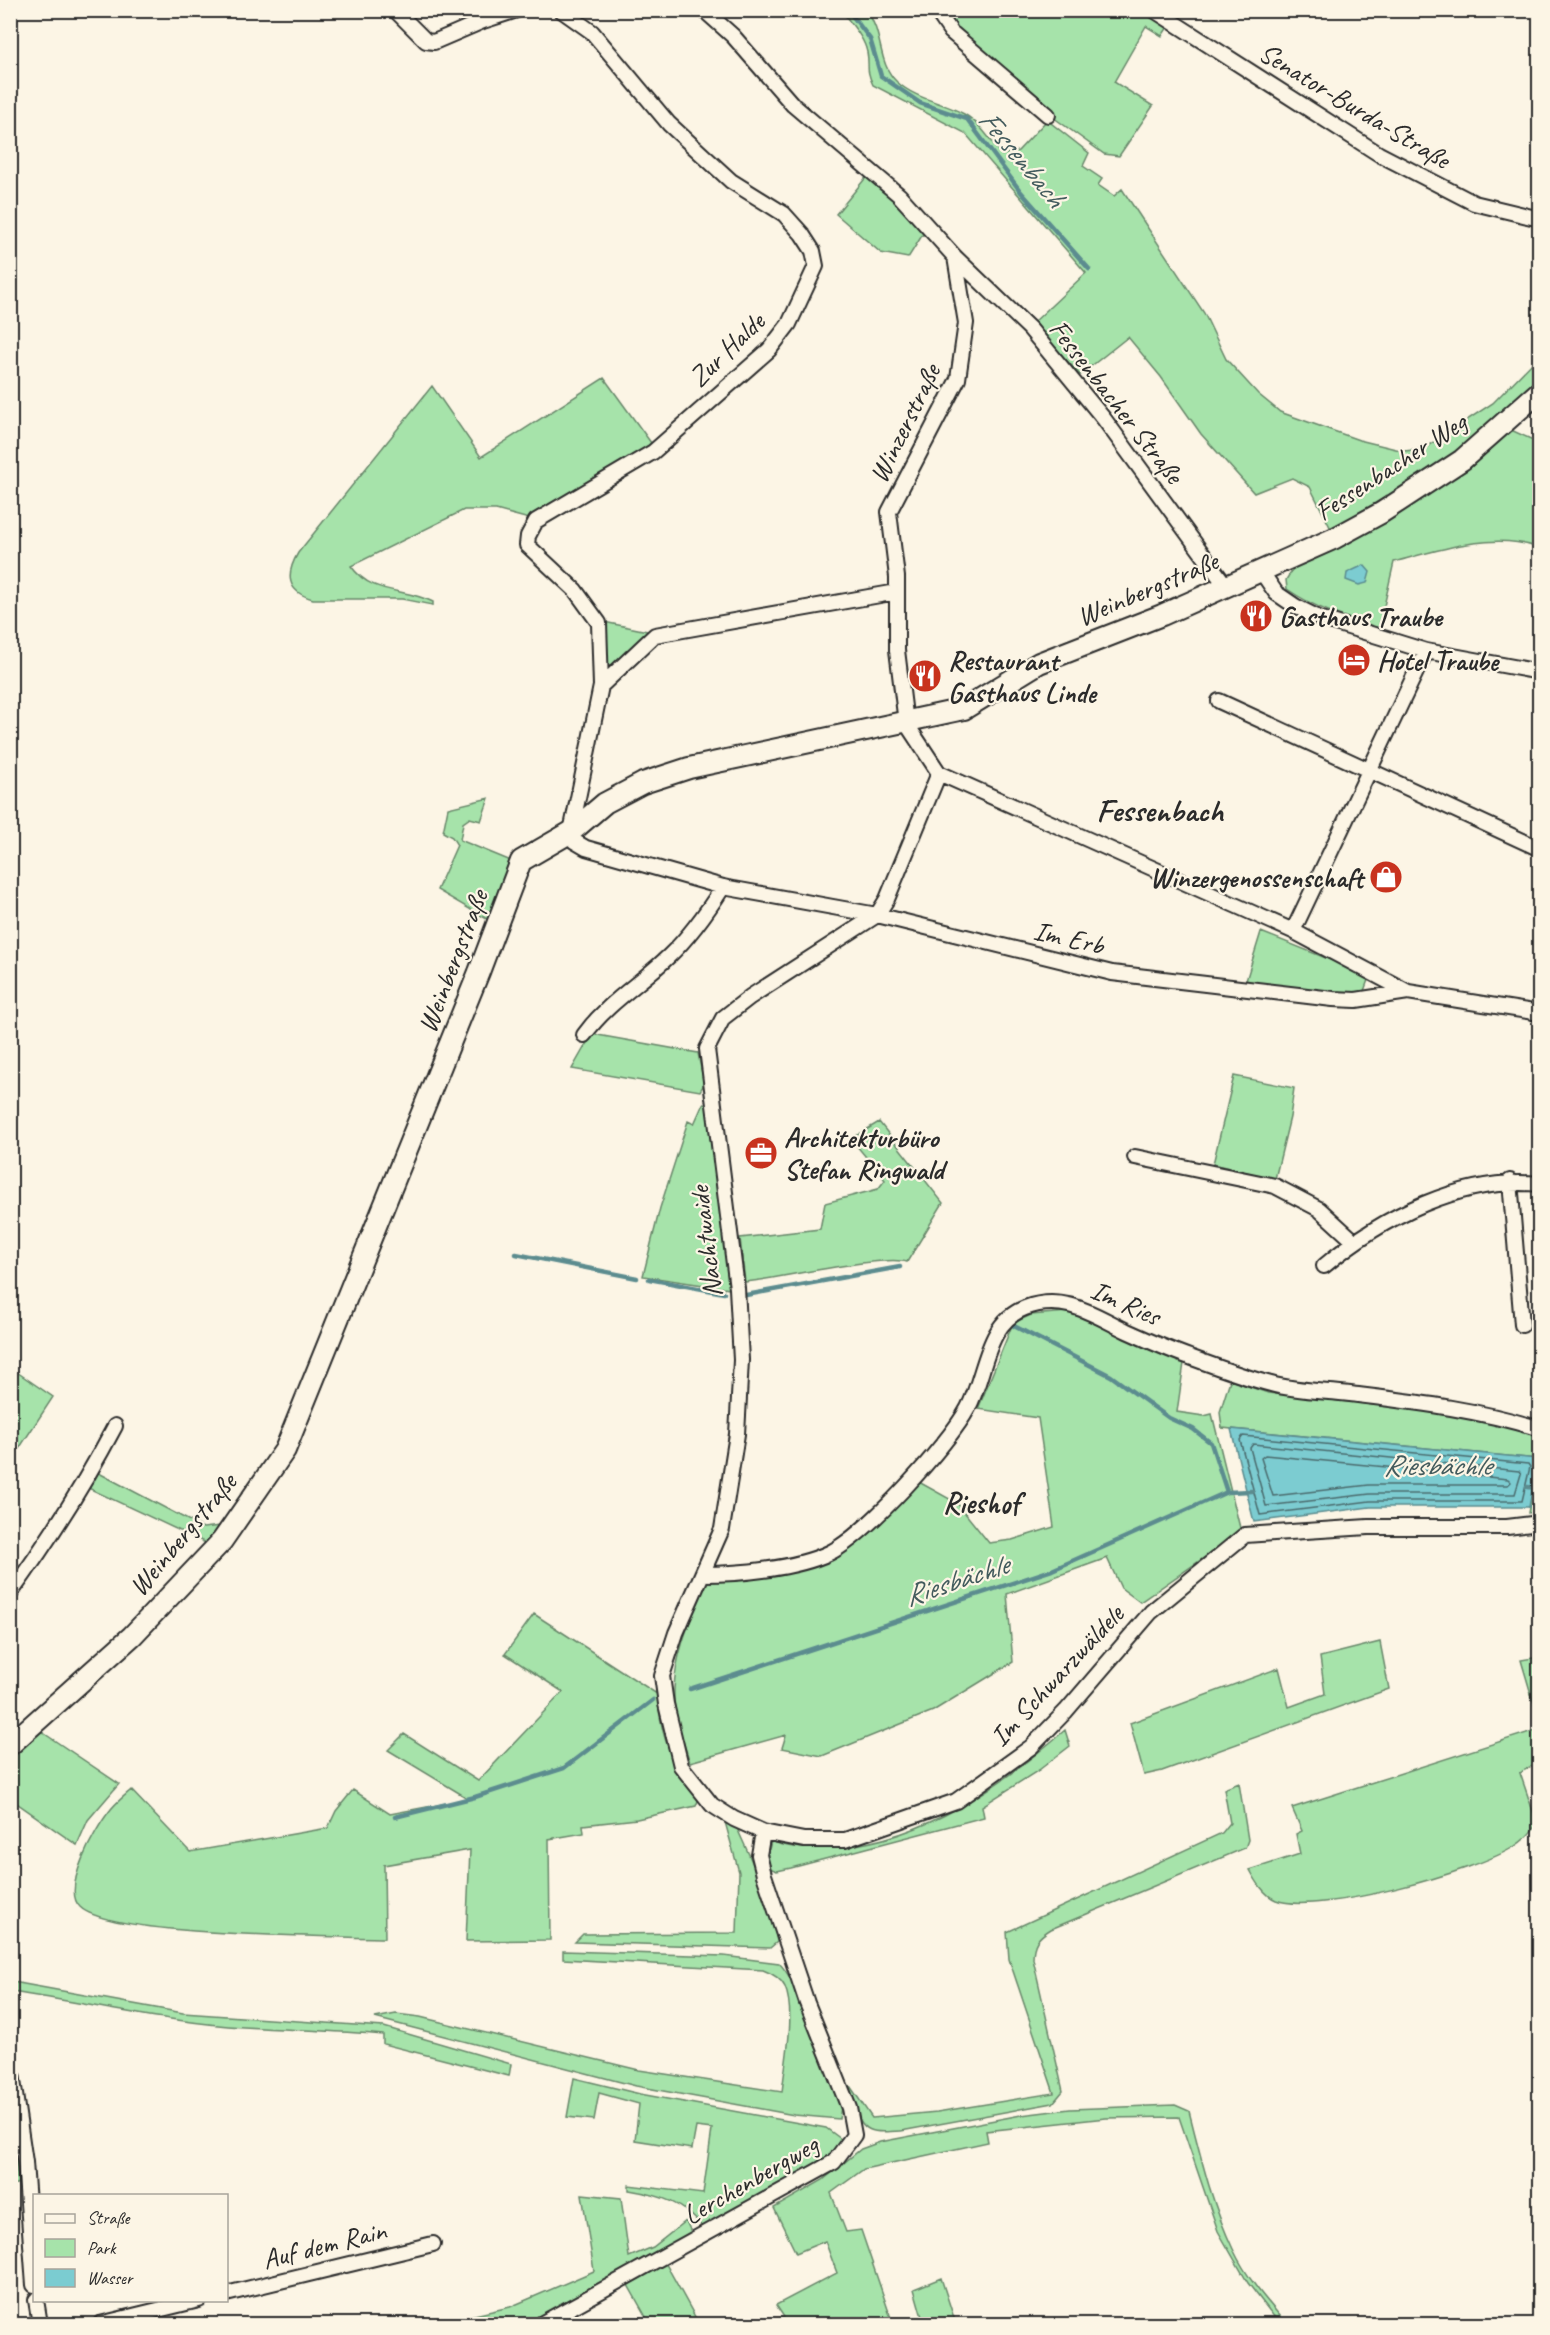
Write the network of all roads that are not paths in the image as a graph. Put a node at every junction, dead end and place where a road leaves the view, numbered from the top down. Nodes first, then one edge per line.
1 (395, 10) edge
2 (518, 10) edge
3 (561, 10) edge
4 (704, 10) edge
5 (936, 10) edge
6 (1154, 10) edge
7 (1048, 115) dead end
8 (1539, 219) edge
9 (955, 257) junction
10 (1539, 391) edge
11 (1261, 571) junction
12 (1226, 586) junction
13 (897, 592) junction
14 (1426, 651) junction
15 (1539, 672) edge
16 (601, 686) junction
17 (1219, 701) dead end
18 (906, 723) junction
19 (1369, 770) junction
20 (939, 773) junction
21 (571, 832) junction
22 (1539, 849) edge
23 (723, 887) junction
24 (877, 915) junction
25 (1293, 932) junction
26 (1408, 992) junction
27 (1539, 1013) edge
28 (584, 1035) dead end
29 (1136, 1157) dead end
30 (1510, 1181) junction
31 (1539, 1184) edge
32 (1354, 1241) junction
33 (1324, 1266) dead end
34 (1522, 1325) dead end
35 (115, 1426) dead end
36 (1539, 1429) edge
37 (1539, 1523) edge
38 (702, 1574) junction
39 (10, 1594) edge
40 (10, 1745) edge
41 (763, 1832) junction
42 (10, 2060) edge
43 (433, 2244) dead end
44 (33, 2271) edge
45 (228, 2294) edge
46 (36, 2302) edge
47 (195, 2302) edge
48 (40, 2325) edge
49 (100, 2325) edge
50 (541, 2325) edge

1 - 2 street
3 - 16 street, Zur Halde
4 - 9 street
5 - 7 street
6 - 8 street, Senator-Burda-Straße
9 - 12 street, Fessenbacher Straße
9 - 13 street, Winzerstraße
10 - 11 street, Fessenbacher Weg
11 - 12 street, Weinbergstraße
11 - 14 street
12 - 18 street, Weinbergstraße
13 - 16 street
13 - 18 street, Winzerstraße
14 - 15 street
14 - 19 street
16 - 21 street, Zur Halde
17 - 19 street
18 - 20 street, Winzerstraße
18 - 21 street, Weinbergstraße
19 - 22 street
19 - 25 street
20 - 24 street
20 - 25 street
21 - 23 street, Im Erb
21 - 40 street, Weinbergstraße
23 - 24 street, Im Erb
23 - 28 street
24 - 26 street, Im Erb
24 - 38 street, Nachtwaide
25 - 26 street
26 - 27 street
29 - 32 street
30 - 31 street
30 - 32 street
30 - 34 street
32 - 33 street
35 - 39 street
36 - 38 street, Im Ries
37 - 41 street, Im Schwarzwäldele
38 - 41 street, Im Schwarzwäldele
41 - 50 street, Lerchenbergweg
42 - 44 street
43 - 45 street, Auf dem Rain
46 - 48 street
47 - 49 street

